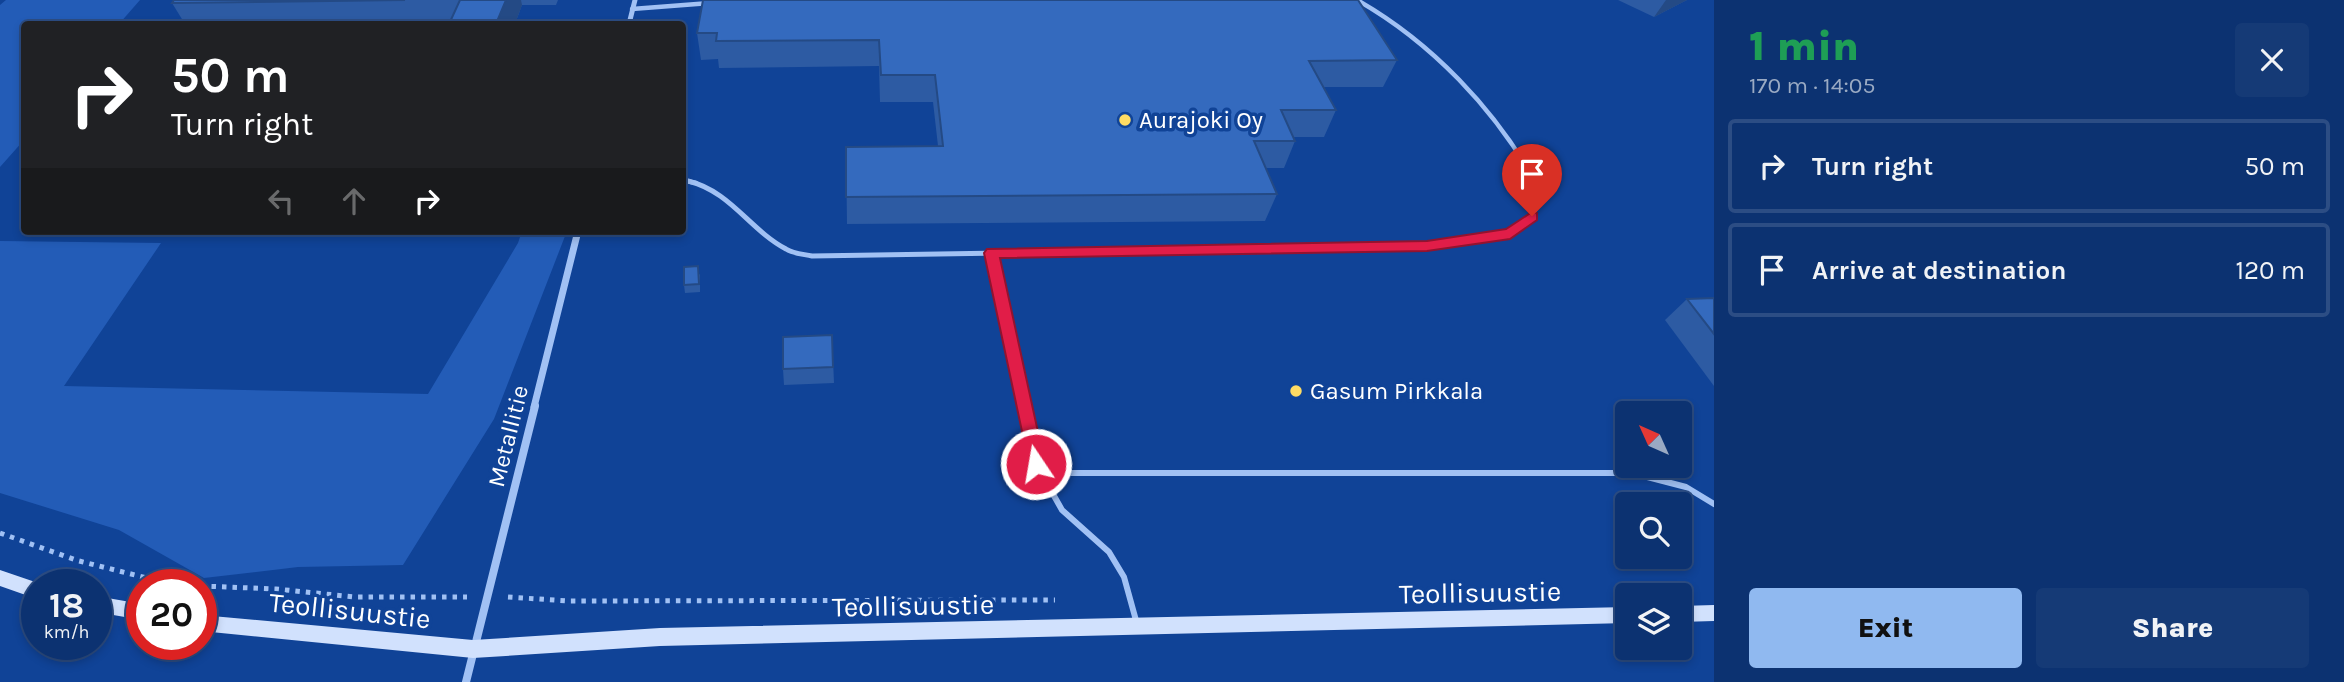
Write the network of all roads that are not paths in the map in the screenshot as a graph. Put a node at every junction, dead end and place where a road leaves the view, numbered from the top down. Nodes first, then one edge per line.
1 (635, 0) edge
2 (1357, 0) edge
3 (722, 2) edge
4 (632, 9) junction
5 (630, 21) edge
6 (686, 180) edge
7 (577, 235) edge
8 (992, 253) junction
9 (1041, 473) junction
10 (1712, 502) edge
11 (0, 578) edge
12 (21, 585) edge
13 (1714, 613) edge
14 (1692, 614) edge
15 (1615, 615) edge
16 (217, 625) edge
17 (1137, 626) junction
18 (473, 649) junction
19 (466, 682) edge

1 - 4 street
2 - 8 lane
3 - 4 lane
4 - 5 street
6 - 8 lane
7 - 18 street, Metallitie
8 - 9 lane
9 - 10 lane
9 - 17 lane
11 - 12 main road
13 - 14 main road
15 - 17 main road, Teollisuustie
16 - 18 main road, Teollisuustie
17 - 18 main road, Teollisuustie
18 - 19 street, Metallitie

